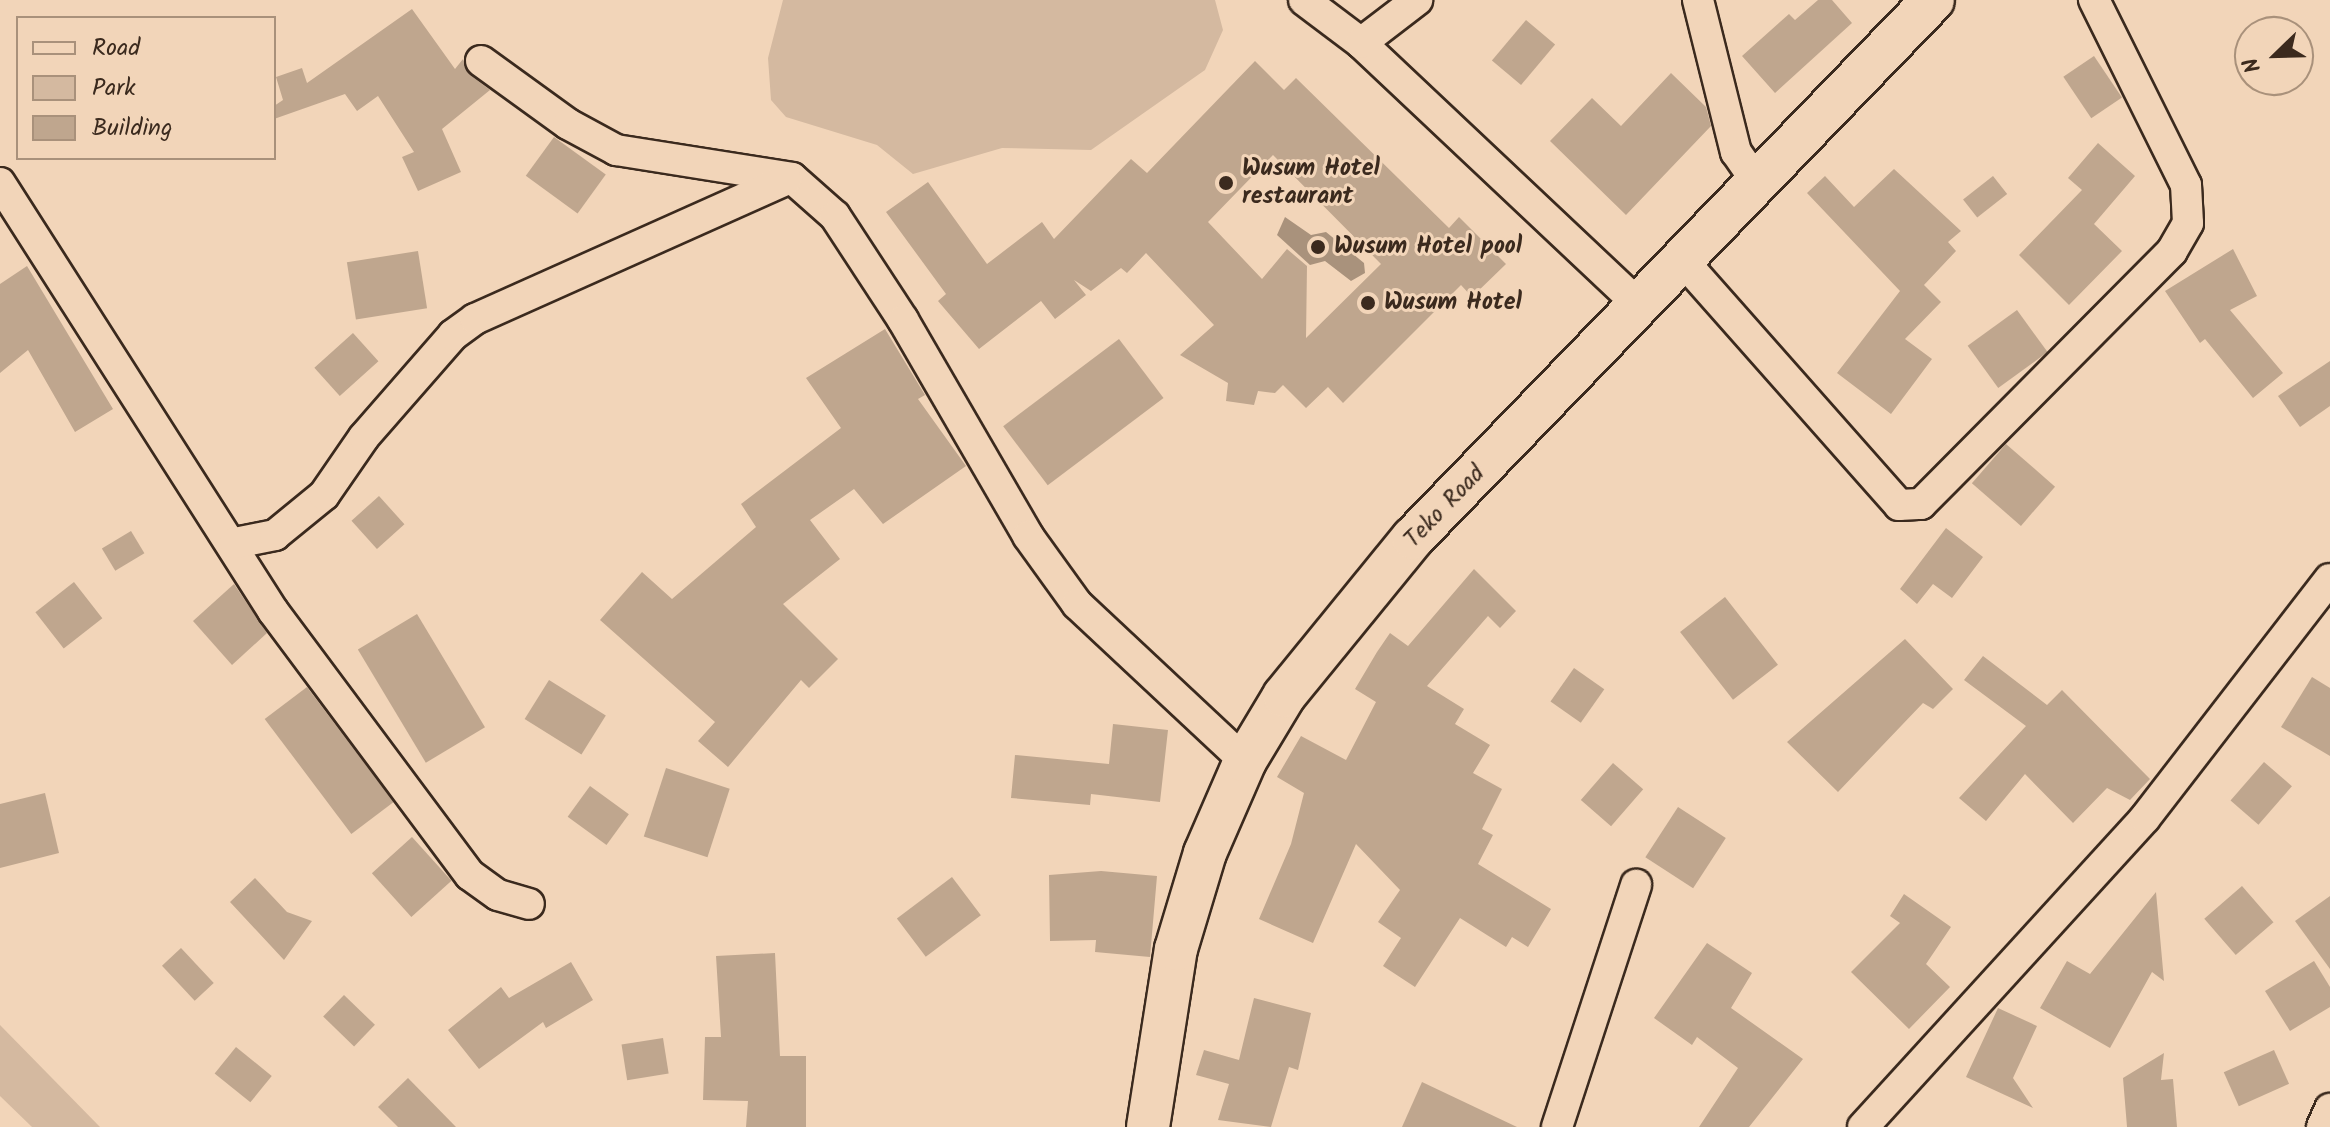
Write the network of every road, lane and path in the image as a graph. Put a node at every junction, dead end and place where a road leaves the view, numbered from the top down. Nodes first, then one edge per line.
1 (1304, 0) edge
2 (1417, 0) edge
3 (1698, 0) edge
4 (2094, 0) edge
5 (1934, 1) edge
6 (1361, 43) junction
7 (481, 61) dead end
8 (792, 178) junction
9 (0, 183) edge
10 (1759, 185) junction
11 (1685, 263) junction
12 (1641, 307) junction
13 (235, 543) junction
14 (2330, 579) edge
15 (1245, 761) junction
16 (1636, 885) dead end
17 (529, 904) dead end
18 (2330, 1109) edge
19 (1148, 1127) edge
20 (1557, 1127) edge
21 (1863, 1127) edge
22 (2322, 1127) edge

1 - 6 street
2 - 6 street
3 - 10 street
4 - 11 street
5 - 10 street, Teko Road
6 - 12 street
7 - 8 street
8 - 13 street
8 - 15 street
9 - 13 street
10 - 11 street, Teko Road
11 - 12 street, Teko Road
12 - 15 street, Teko Road
13 - 17 street
14 - 21 street
15 - 19 street, Teko Road
16 - 20 street
18 - 22 street

